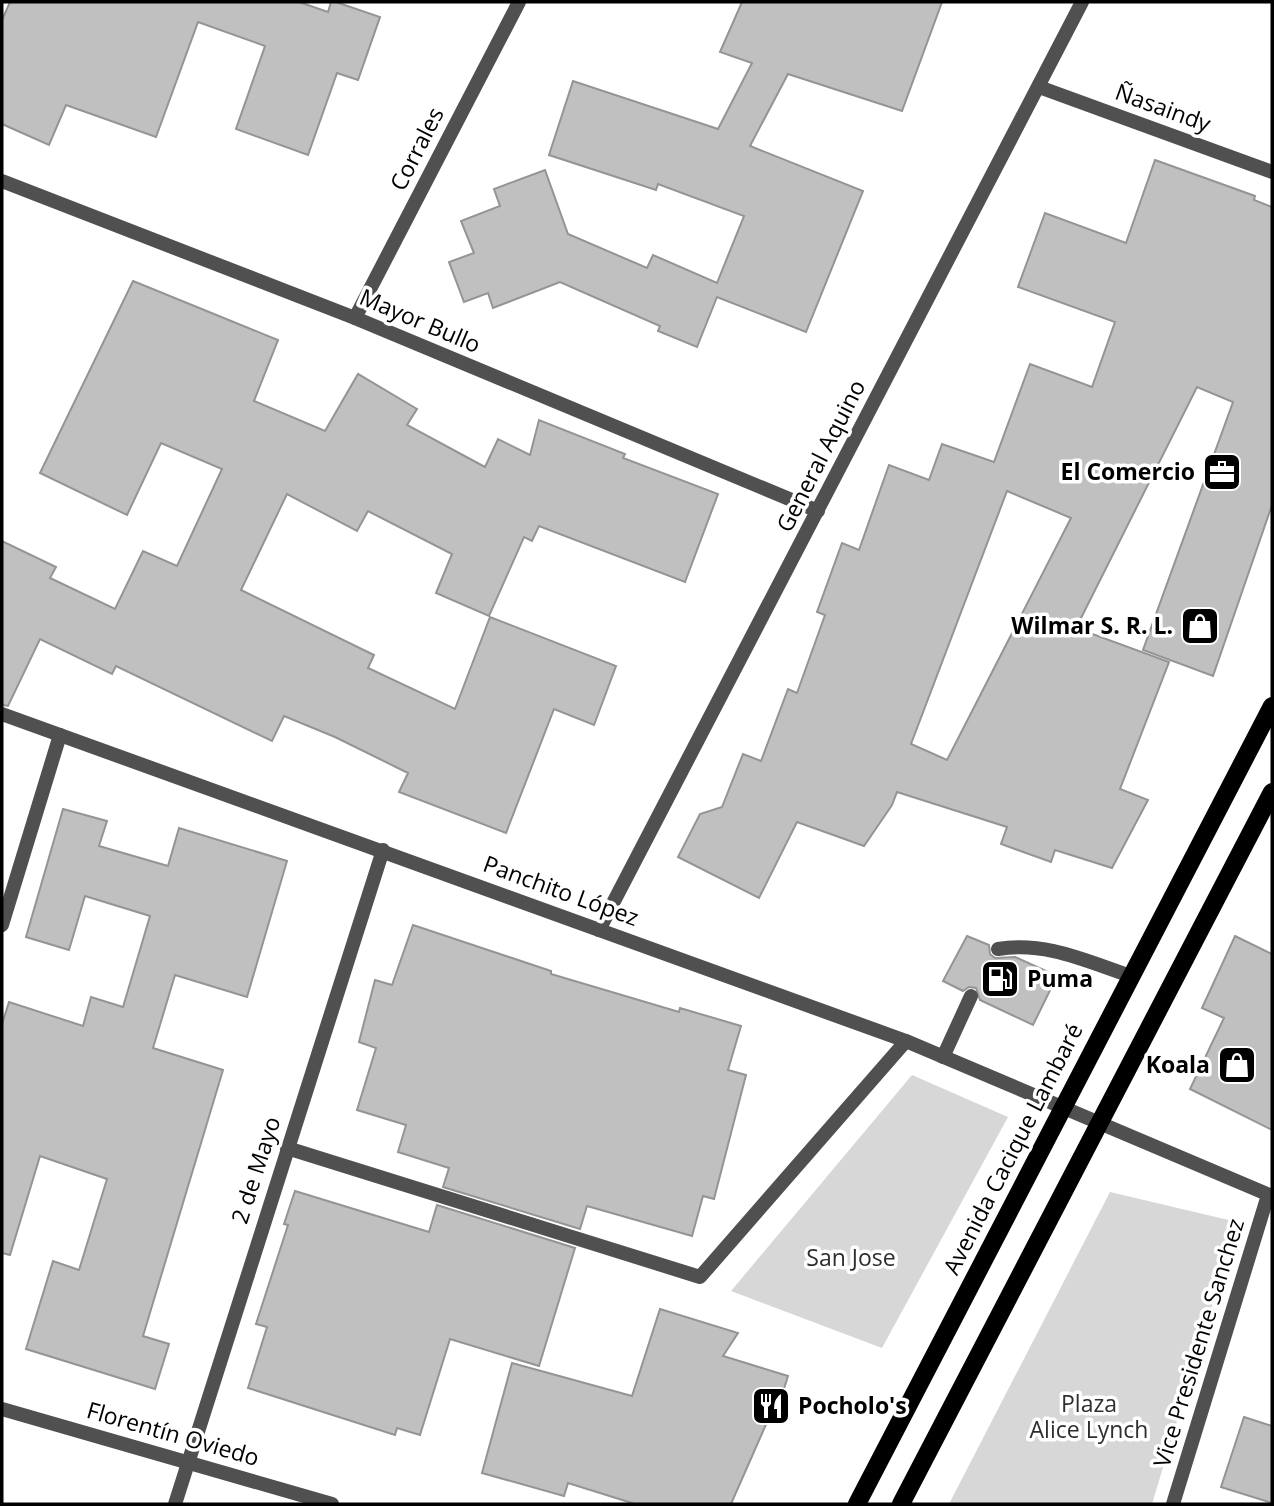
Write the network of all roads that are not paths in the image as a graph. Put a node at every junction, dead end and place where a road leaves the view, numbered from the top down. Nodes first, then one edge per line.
1 (519, 2) edge
2 (1082, 2) edge
3 (1039, 87) junction
4 (1272, 172) edge
5 (2, 181) edge
6 (355, 318) junction
7 (818, 511) junction
8 (1272, 706) edge
9 (2, 713) edge
10 (61, 736) junction
11 (1272, 792) edge
12 (383, 850) junction
13 (2, 925) edge
14 (599, 930) junction
15 (998, 949) dead end
16 (1131, 976) junction
17 (971, 996) dead end
18 (906, 1041) junction
19 (943, 1056) junction
20 (1062, 1108) junction
21 (1101, 1121) junction
22 (287, 1148) junction
23 (1270, 1195) edge
24 (2, 1409) edge
25 (188, 1462) junction
26 (175, 1504) edge
27 (332, 1504) edge
28 (857, 1504) edge
29 (901, 1504) edge
30 (1173, 1504) edge

1 - 6 street, Corrales
2 - 3 street, General Aquino
3 - 4 street, Ñasaindy
3 - 7 street, General Aquino
5 - 6 street, Mayor Bullo
6 - 7 street, Mayor Bullo
7 - 14 street, General Aquino
8 - 16 main road, Avenida Cacique Lambaré
9 - 10 street, Panchito López
10 - 12 street, Panchito López
10 - 13 street
11 - 21 main road
12 - 14 street, Panchito López
12 - 22 street, 2 de Mayo
14 - 18 street, Panchito López
15 - 16 street
16 - 20 main road, Avenida Cacique Lambaré
17 - 19 street
18 - 19 street, Panchito López
18 - 22 street
19 - 20 street, Panchito López
20 - 21 street, Panchito López
20 - 28 main road, Avenida Cacique Lambaré
21 - 23 street, Panchito López
21 - 29 main road
22 - 25 street, 2 de Mayo
23 - 30 street, Vice Presidente Sanchez
24 - 25 street, Florentín Oviedo
25 - 26 street, 2 de Mayo
25 - 27 street, Florentín Oviedo

